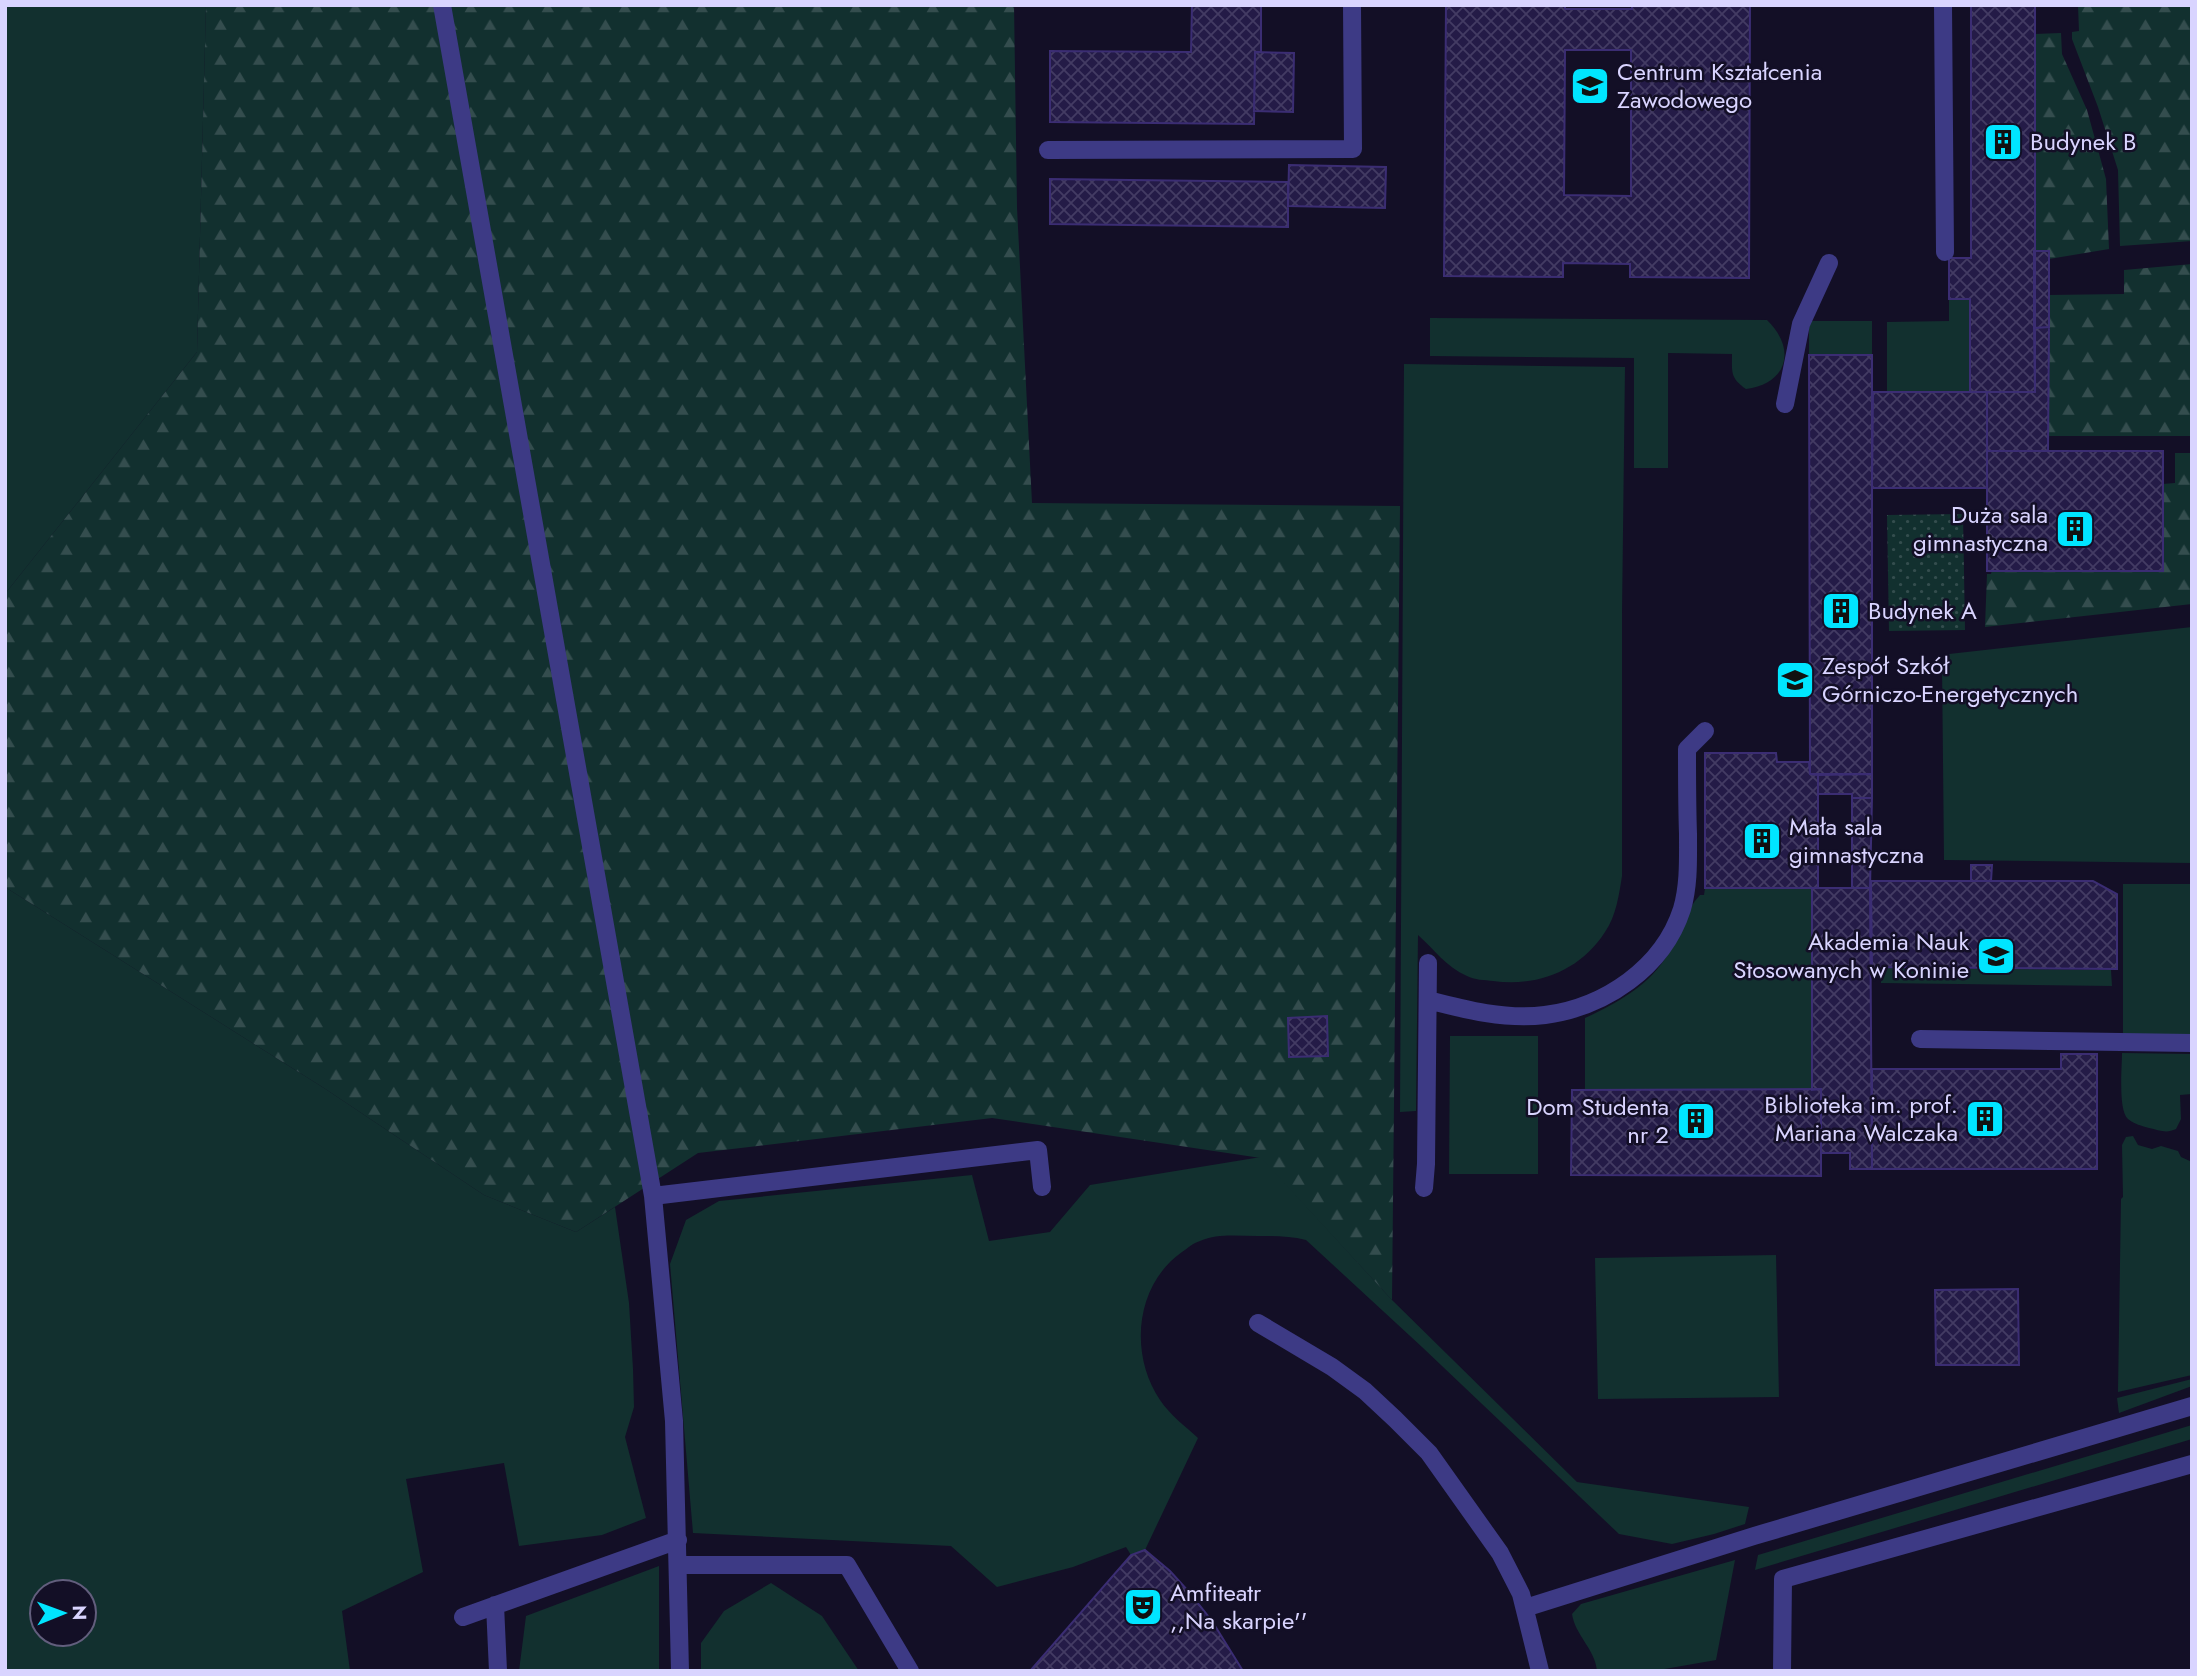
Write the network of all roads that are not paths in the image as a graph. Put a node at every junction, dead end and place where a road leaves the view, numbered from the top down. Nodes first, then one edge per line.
1 (442, 5) edge
2 (1352, 5) edge
3 (1944, 5) edge
4 (1048, 150) dead end
5 (1945, 252) dead end
6 (1829, 263) dead end
7 (1785, 404) dead end
8 (1705, 731) dead end
9 (1428, 963) dead end
10 (1428, 1000) junction
11 (1920, 1039) dead end
12 (2192, 1043) edge
13 (1042, 1187) dead end
14 (1424, 1188) dead end
15 (653, 1196) junction
16 (1258, 1323) dead end
17 (2192, 1406) edge
18 (2187, 1465) edge
19 (678, 1540) junction
20 (679, 1565) junction
21 (495, 1605) junction
22 (1525, 1608) junction
23 (463, 1617) dead end
24 (498, 1671) edge
25 (680, 1671) edge
26 (910, 1671) edge
27 (1540, 1671) edge
28 (1782, 1671) edge

1 - 15 street
2 - 4 street
3 - 5 street
6 - 7 street
8 - 10 street
9 - 10 street
10 - 14 street
11 - 12 street
13 - 15 street
15 - 19 street
16 - 22 street
17 - 22 street
18 - 28 street
19 - 20 street
19 - 21 street
20 - 25 street
20 - 26 street
21 - 23 street
21 - 24 street
22 - 27 street

